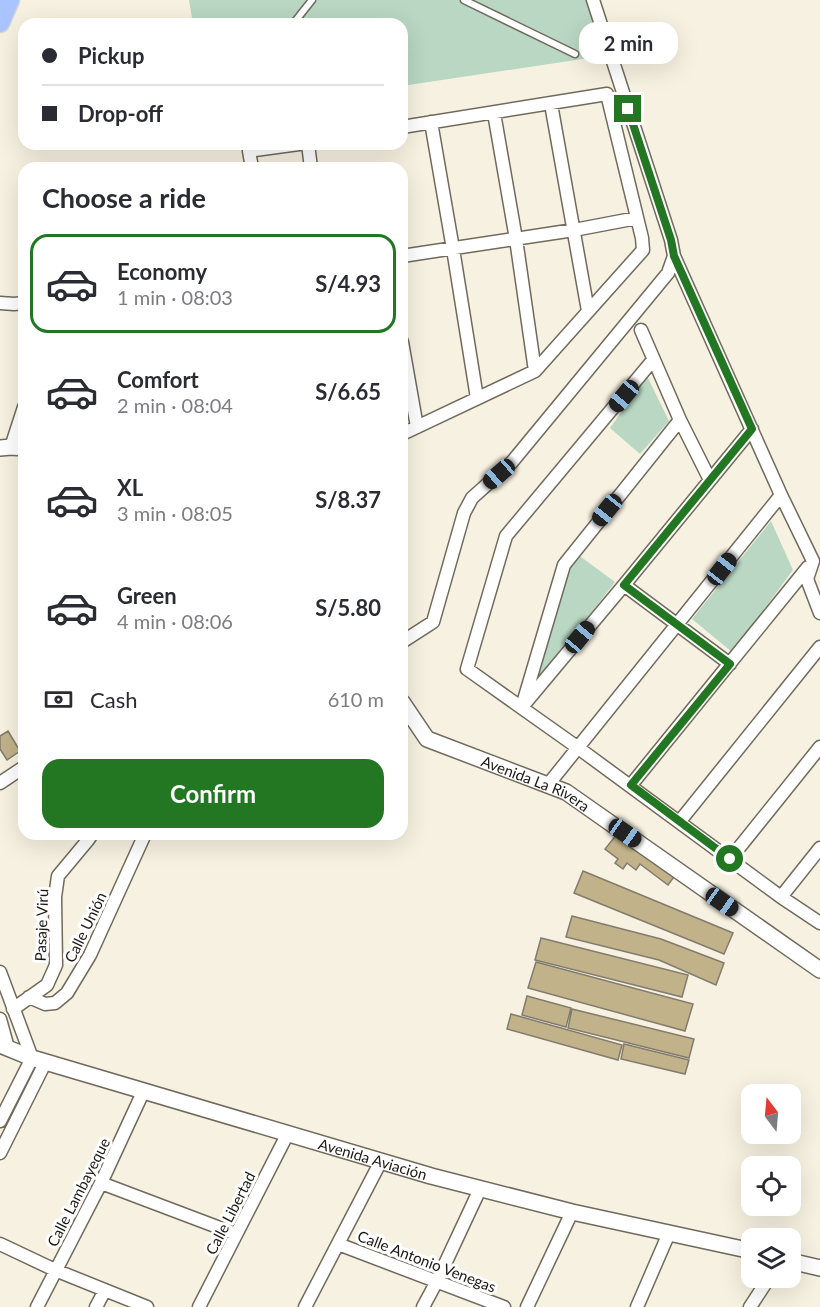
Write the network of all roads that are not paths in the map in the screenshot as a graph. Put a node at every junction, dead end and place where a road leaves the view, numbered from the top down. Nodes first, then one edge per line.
1 (10, 0) edge
2 (312, 0) edge
3 (464, 0) edge
4 (593, 0) edge
5 (298, 18) edge
6 (0, 23) edge
7 (575, 54) dead end
8 (551, 104) junction
9 (494, 113) junction
10 (431, 122) junction
11 (408, 126) edge
12 (256, 150) edge
13 (251, 162) edge
14 (637, 218) junction
15 (574, 230) junction
16 (516, 239) junction
17 (453, 249) junction
18 (408, 255) edge
19 (674, 256) junction
20 (0, 303) edge
21 (18, 304) edge
22 (588, 311) junction
23 (641, 330) dead end
24 (653, 360) junction
25 (535, 370) junction
26 (408, 376) edge
27 (477, 398) junction
28 (680, 420) junction
29 (417, 427) junction
30 (18, 428) edge
31 (752, 429) junction
32 (408, 431) edge
33 (12, 448) edge
34 (710, 480) junction
35 (781, 495) junction
36 (813, 561) junction
37 (624, 585) junction
38 (820, 613) edge
39 (678, 625) junction
40 (408, 638) edge
41 (820, 647) edge
42 (730, 664) junction
43 (522, 707) junction
44 (408, 711) edge
45 (577, 747) junction
46 (820, 747) edge
47 (18, 771) edge
48 (0, 783) edge
49 (631, 785) junction
50 (547, 786) junction
51 (680, 821) junction
52 (88, 840) edge
53 (142, 840) edge
54 (820, 848) edge
55 (730, 859) junction
56 (781, 897) junction
57 (820, 923) edge
58 (820, 970) edge
59 (0, 972) edge
60 (29, 997) junction
61 (13, 1009) junction
62 (0, 1019) edge
63 (4, 1046) edge
64 (39, 1060) junction
65 (144, 1090) junction
66 (0, 1121) edge
67 (288, 1133) junction
68 (0, 1153) edge
69 (381, 1161) junction
70 (101, 1183) junction
71 (480, 1189) junction
72 (572, 1212) junction
73 (669, 1233) junction
74 (236, 1234) junction
75 (0, 1244) edge
76 (338, 1244) junction
77 (741, 1249) edge
78 (801, 1263) edge
79 (819, 1265) edge
80 (55, 1270) junction
81 (437, 1281) junction
82 (762, 1288) edge
83 (105, 1290) junction
84 (37, 1307) edge
85 (96, 1307) edge
86 (147, 1307) edge
87 (199, 1307) edge
88 (305, 1307) edge
89 (423, 1307) edge
90 (504, 1307) edge
91 (527, 1307) edge
92 (637, 1307) edge
93 (750, 1307) edge

1 - 6 main road
2 - 5 lane
3 - 7 lane
4 - 19 street
8 - 9 street
8 - 14 street
8 - 15 street
9 - 10 street
9 - 16 street
10 - 11 street
10 - 17 street
12 - 13 street
14 - 15 street
14 - 22 street
15 - 16 street
15 - 22 street
16 - 17 street
16 - 25 street
17 - 18 street
17 - 27 street
19 - 31 street
19 - 40 street
20 - 21 street
22 - 25 street
23 - 24 street
24 - 28 street
24 - 43 street
25 - 27 street
26 - 29 street
27 - 29 street
28 - 34 street
28 - 43 street
29 - 32 street
30 - 33 street
31 - 34 street
31 - 35 street
34 - 37 street
35 - 36 street
35 - 39 street
36 - 38 street
36 - 42 street
37 - 39 street
37 - 43 street
39 - 42 street
39 - 45 street
41 - 51 street
42 - 49 street
43 - 45 street
44 - 50 street, Avenida La Rivera
45 - 49 street
45 - 50 street
46 - 55 street
47 - 48 street
49 - 51 street
50 - 58 street, Avenida La Rivera
51 - 55 street
52 - 60 street, Pasaje Virú
53 - 60 street, Calle Unión
54 - 56 street
55 - 56 street
56 - 57 street
59 - 61 street
60 - 61 street, Pasaje Virú
61 - 64 street
62 - 63 street
63 - 64 street, Avenida Aviación
64 - 65 street, Avenida Aviación
64 - 66 street
64 - 68 street
65 - 67 street, Avenida Aviación
65 - 70 street, Calle Lambayeque
67 - 69 street, Avenida Aviación
67 - 74 street, Calle Libertad
69 - 71 street, Avenida Aviación
69 - 76 street
70 - 74 street
70 - 80 street, Calle Lambayeque
71 - 72 street, Avenida Aviación
71 - 81 street
72 - 73 street, Avenida Aviación
72 - 91 street
73 - 77 street, Avenida Aviación
73 - 92 street
74 - 87 street, Calle Libertad
75 - 80 street
76 - 81 street, Calle Antonio Venegas
76 - 88 street
78 - 79 street
80 - 83 street
80 - 84 street, Calle Lambayeque
81 - 89 street
81 - 90 street, Calle Antonio Venegas
82 - 93 street
83 - 85 street
83 - 86 street

